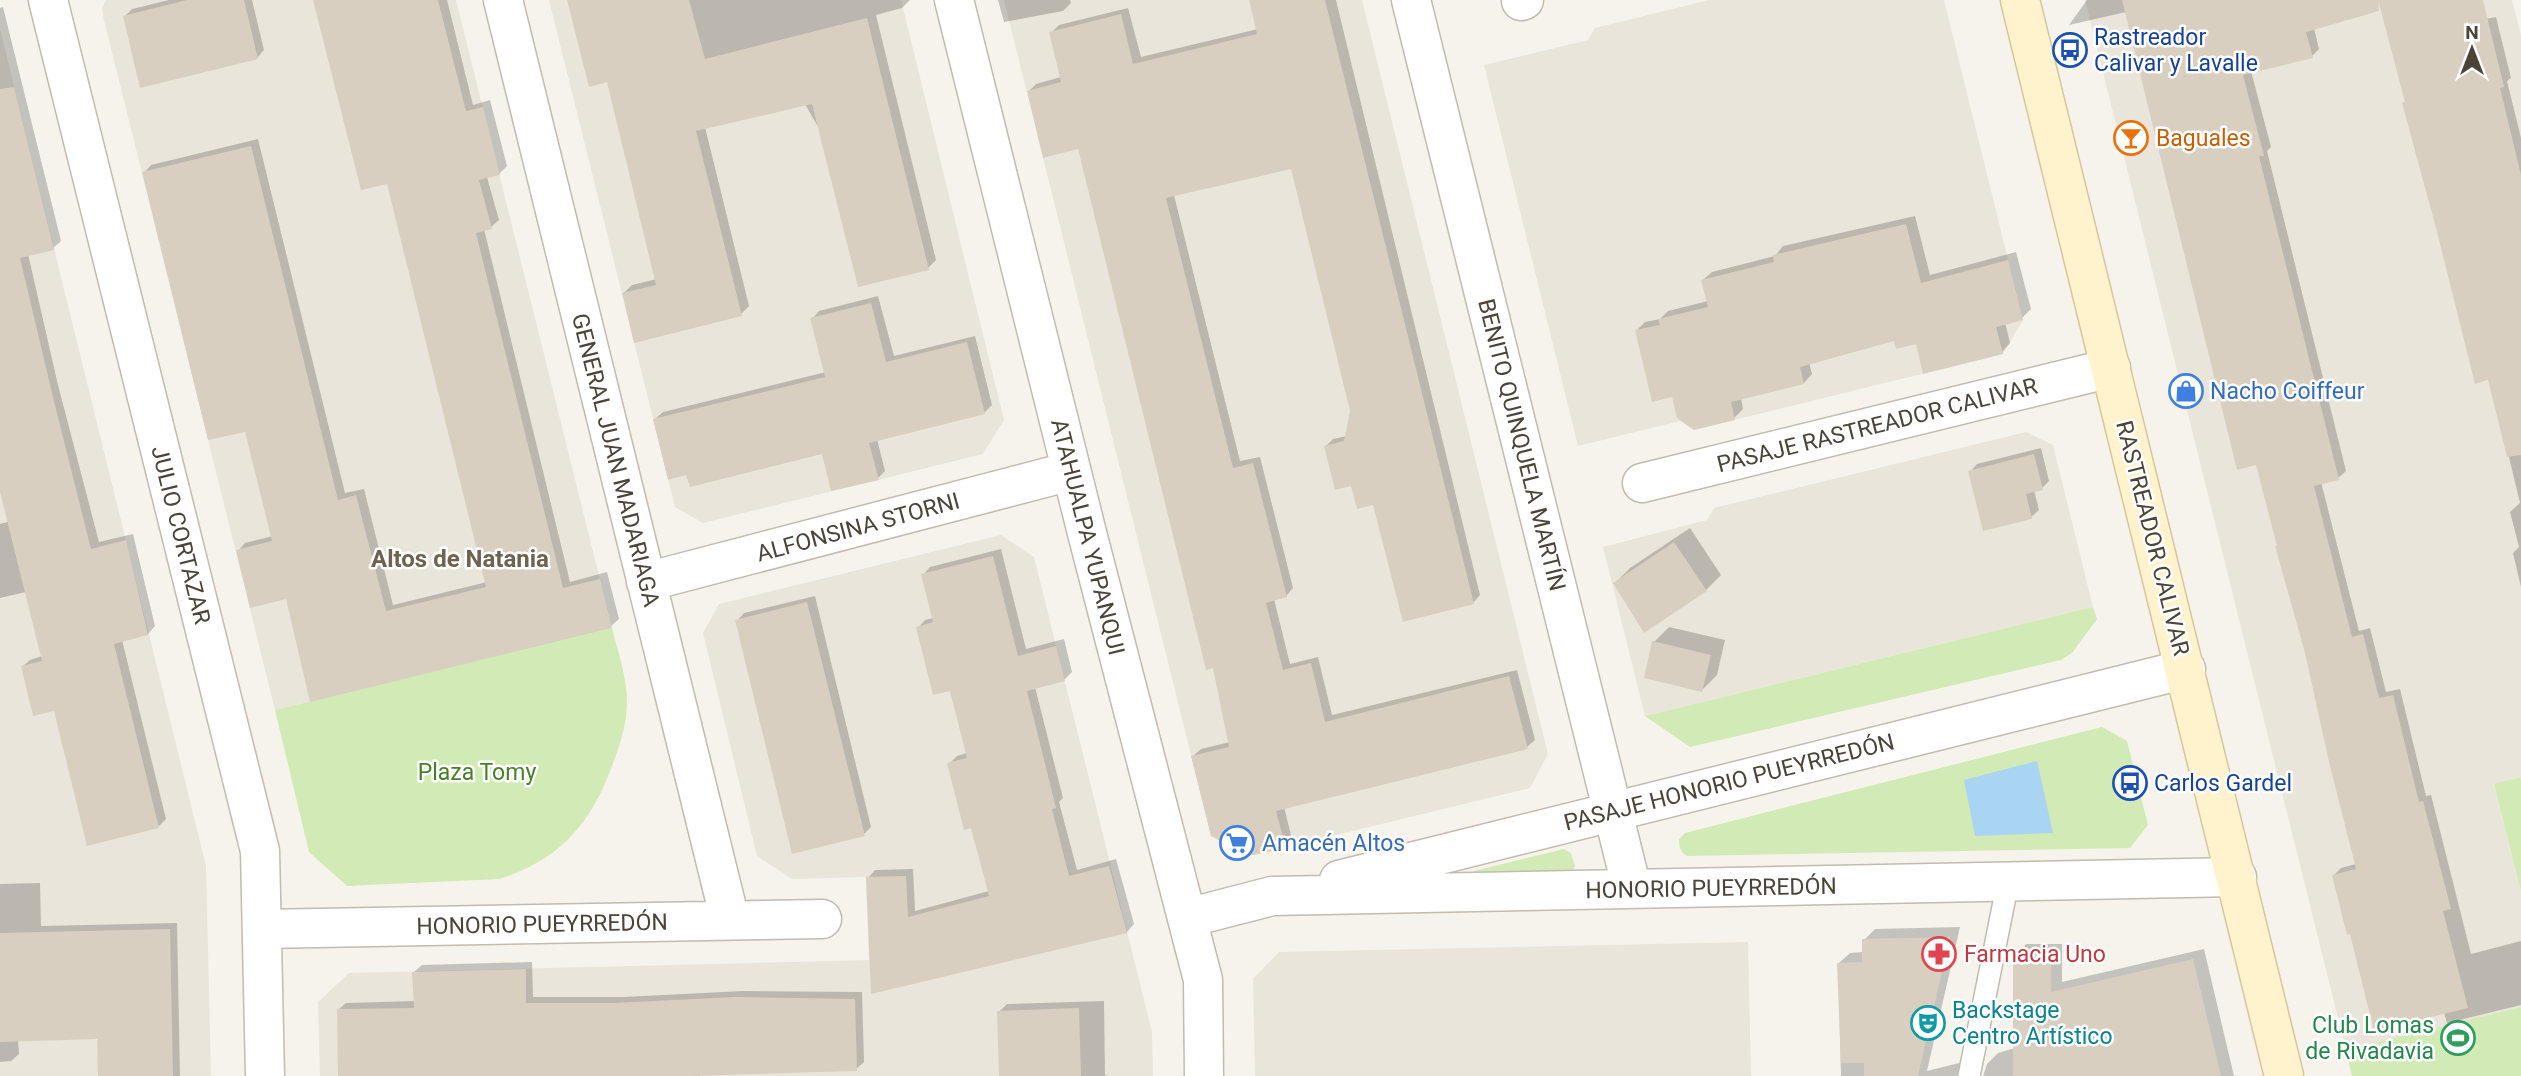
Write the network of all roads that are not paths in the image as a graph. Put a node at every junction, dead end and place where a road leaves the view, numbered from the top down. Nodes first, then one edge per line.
1 (48, 0) edge
2 (503, 0) edge
3 (954, 0) edge
4 (1411, 0) edge
5 (2020, 0) edge
6 (2111, 368) junction
7 (1071, 471) junction
8 (1642, 483) dead end
9 (646, 582) junction
10 (2186, 669) junction
11 (1613, 811) junction
12 (2237, 877) junction
13 (2008, 882) junction
14 (1632, 890) junction
15 (1272, 896) junction
16 (1187, 918) junction
17 (822, 919) dead end
18 (730, 920) junction
19 (262, 929) junction
20 (265, 1076) edge
21 (1204, 1076) edge
22 (1969, 1076) edge
23 (2284, 1076) edge

1 - 19 street, JULIO CORTAZAR
2 - 9 street, GENERAL JUAN MADARIAGA
3 - 7 street, ATAHUALPA YUPANQUI
4 - 11 street, BENITO QUINQUELA MARTÍN
5 - 6 main road, RASTREADOR CALIVAR
6 - 8 street, PASAJE RASTREADOR CALIVAR
6 - 10 main road, RASTREADOR CALIVAR
7 - 9 street, ALFONSINA STORNI
7 - 16 street, ATAHUALPA YUPANQUI
9 - 18 street, GENERAL JUAN MADARIAGA
10 - 11 street, PASAJE HONORIO PUEYRREDÓN
10 - 12 main road, RASTREADOR CALIVAR
11 - 14 street, BENITO QUINQUELA MARTÍN
11 - 15 street, PASAJE HONORIO PUEYRREDÓN
12 - 13 street, HONORIO PUEYRREDÓN
12 - 23 main road, RASTREADOR CALIVAR
13 - 14 street, HONORIO PUEYRREDÓN
13 - 22 lane
14 - 15 street, HONORIO PUEYRREDÓN
15 - 16 street, HONORIO PUEYRREDÓN
16 - 21 street, ATAHUALPA YUPANQUI
17 - 18 street, HONORIO PUEYRREDÓN
18 - 19 street, HONORIO PUEYRREDÓN
19 - 20 street, JULIO CORTAZAR

